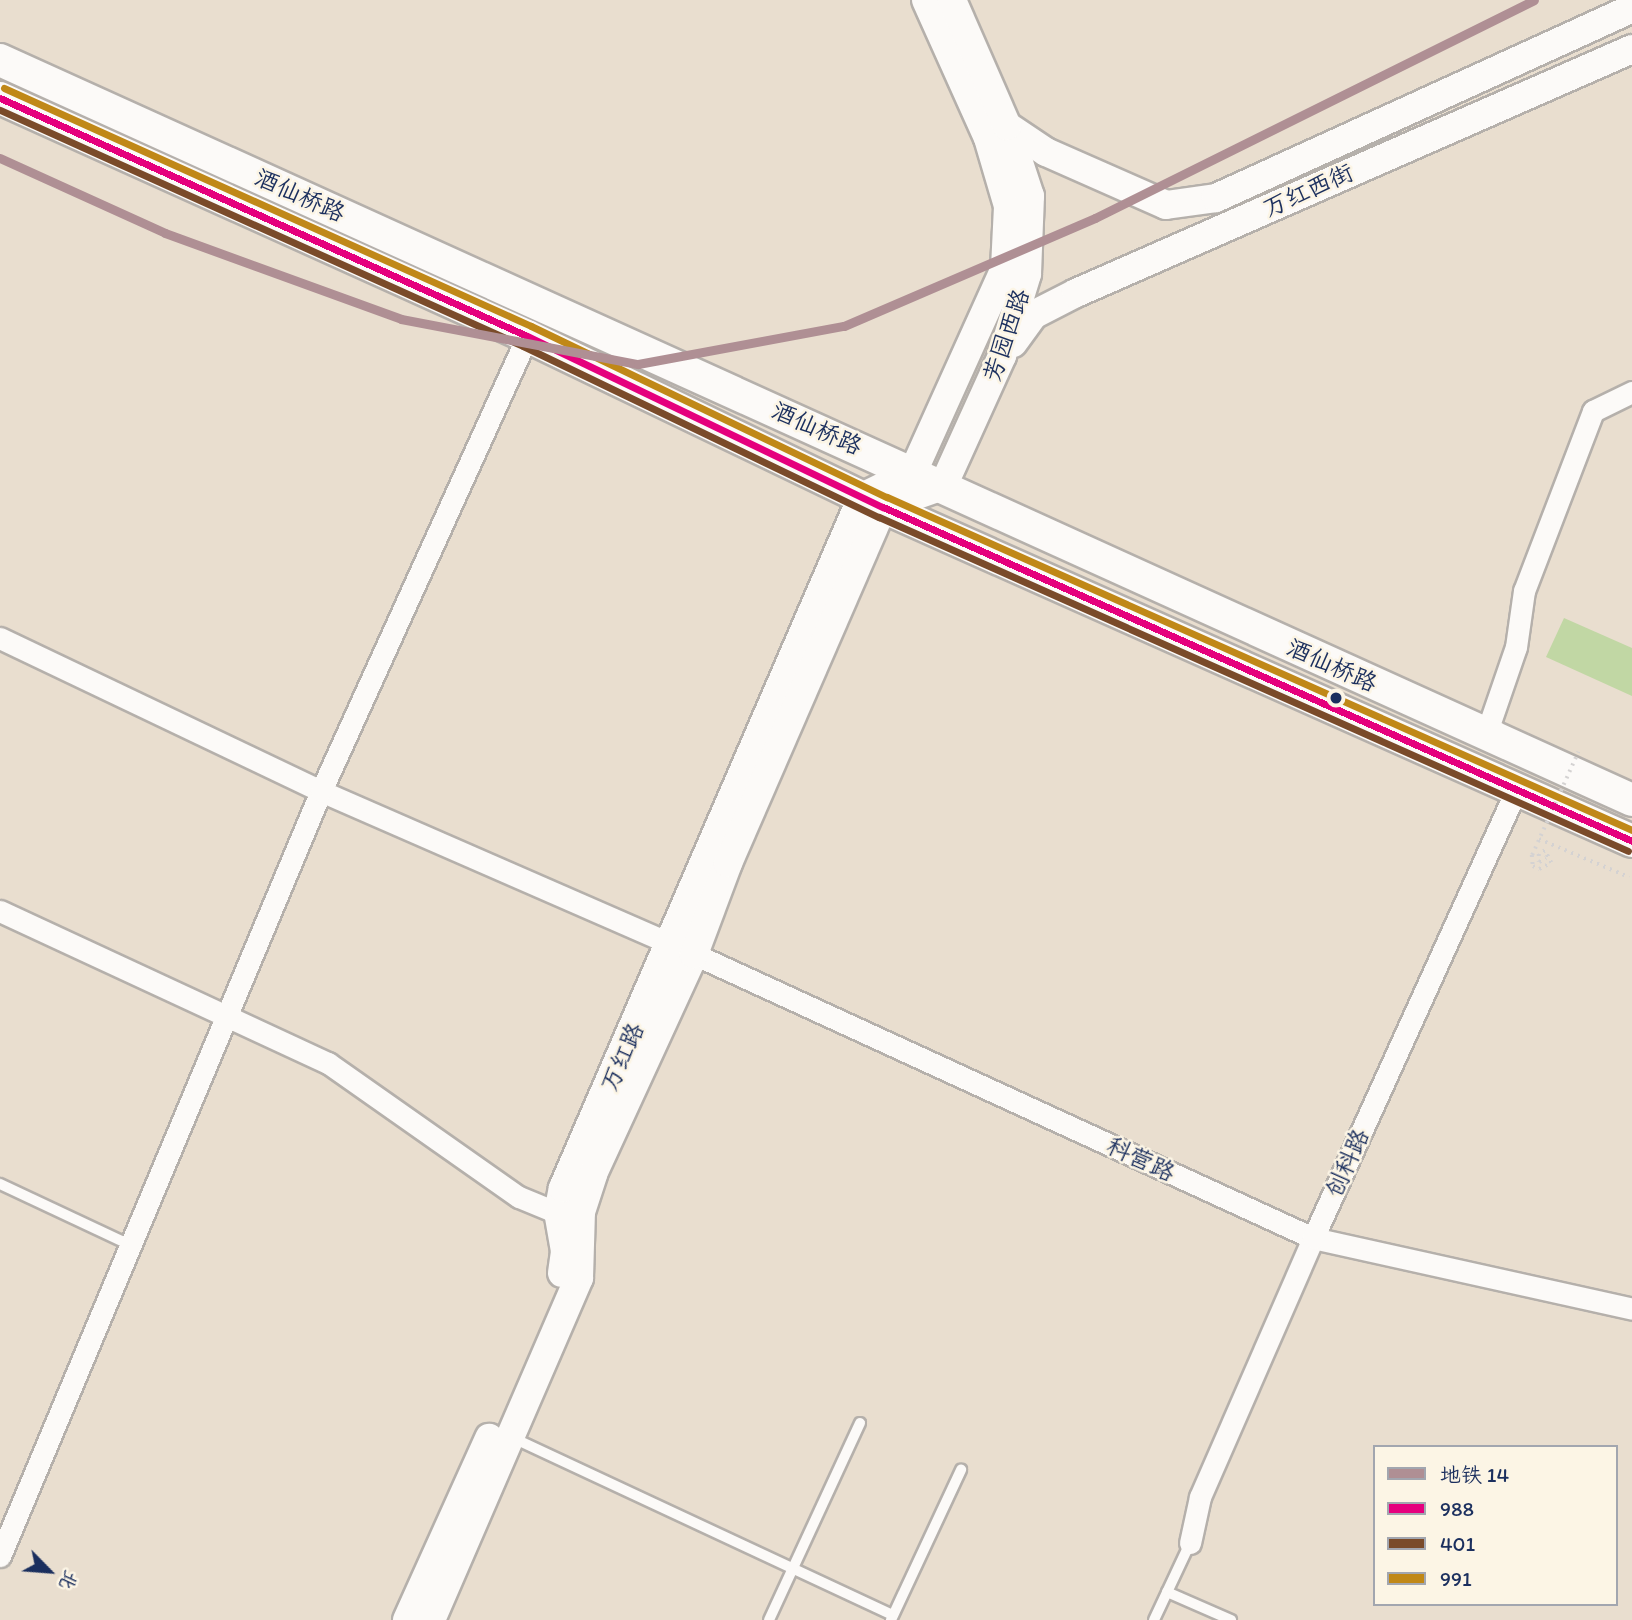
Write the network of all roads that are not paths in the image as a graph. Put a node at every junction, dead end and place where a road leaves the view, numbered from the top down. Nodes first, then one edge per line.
1 (926, 0) edge
2 (952, 0) edge
3 (1632, 8) edge
4 (1632, 49) edge
5 (0, 60) edge
6 (0, 98) edge
7 (1007, 127) junction
8 (527, 335) junction
9 (1003, 356) junction
10 (1632, 392) edge
11 (913, 472) junction
12 (943, 486) junction
13 (873, 502) junction
14 (0, 638) edge
15 (1486, 734) junction
16 (1517, 788) junction
17 (321, 791) junction
18 (1632, 800) edge
19 (1632, 841) edge
20 (0, 911) edge
21 (683, 949) junction
22 (225, 1015) junction
23 (0, 1184) edge
24 (558, 1213) junction
25 (1313, 1237) junction
26 (130, 1245) junction
27 (1632, 1310) edge
28 (860, 1423) dead end
29 (511, 1437) junction
30 (961, 1470) dead end
31 (1190, 1542) joint
32 (0, 1556) edge
33 (792, 1570) junction
34 (1167, 1592) junction
35 (892, 1618) edge
36 (407, 1620) edge
37 (431, 1620) edge
38 (769, 1620) edge
39 (1154, 1620) edge
40 (1231, 1620) edge

1 - 11 main road, 芳园西路
2 - 7 main road, 芳园西路
3 - 7 main road, 万红西街
4 - 9 main road, 万红西街
5 - 11 main road, 酒仙桥路
6 - 8 main road, 酒仙桥路
7 - 9 main road, 芳园西路
8 - 13 main road, 酒仙桥路
8 - 17 street
9 - 12 main road, 芳园西路
10 - 15 street
11 - 12 main road, 酒仙桥路
11 - 13 main road
12 - 13 main road
12 - 15 main road, 酒仙桥路
13 - 16 main road, 酒仙桥路
13 - 21 main road, 万红路
14 - 17 street, 科营路
15 - 18 main road, 酒仙桥路
16 - 19 main road, 酒仙桥路
16 - 25 street, 创科路
17 - 21 street, 科营路
17 - 22 street
20 - 22 street
21 - 24 main road, 万红路
21 - 25 street, 科营路
21 - 29 main road, 万红路
22 - 24 street
22 - 26 street
23 - 26 lane
24 - 36 main road, 万红路
25 - 27 street, 科营路
25 - 31 street, 创科路
26 - 32 street
28 - 33 lane
29 - 33 lane
29 - 37 main road, 万红路
30 - 35 lane
31 - 34 lane
33 - 35 lane
33 - 38 lane
34 - 39 lane
34 - 40 lane

